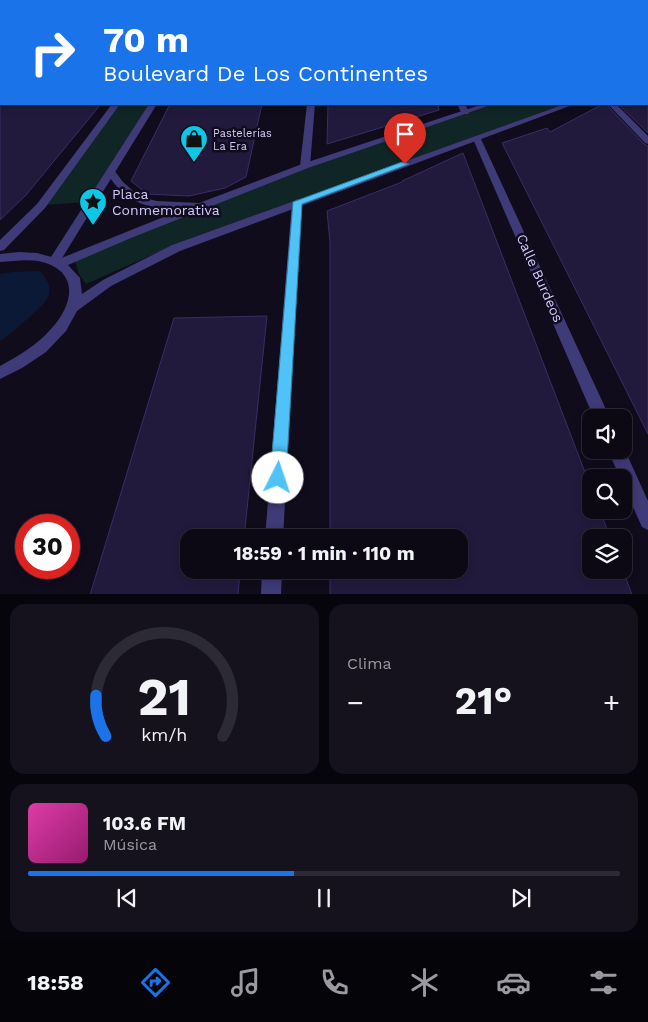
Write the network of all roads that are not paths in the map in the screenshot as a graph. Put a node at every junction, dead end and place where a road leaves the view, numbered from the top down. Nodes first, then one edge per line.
1 (115, 105) edge
2 (152, 105) edge
3 (312, 105) edge
4 (483, 105) edge
5 (568, 105) edge
6 (613, 105) edge
7 (463, 108) edge
8 (477, 139) junction
9 (648, 141) edge
10 (305, 166) junction
11 (111, 172) junction
12 (297, 202) junction
13 (202, 206) junction
14 (0, 247) edge
15 (0, 258) edge
16 (58, 262) junction
17 (72, 308) junction
18 (0, 373) edge
19 (598, 409) edge
20 (620, 459) edge
21 (648, 521) edge
22 (275, 529) edge
23 (272, 579) edge
24 (271, 594) edge

1 - 14 street
2 - 11 street
3 - 10 street
4 - 7 street
5 - 8 street
6 - 9 street
7 - 10 street
8 - 12 street
8 - 19 street, Calle Burdeos
10 - 13 street
11 - 13 street
11 - 16 street
12 - 17 street
12 - 22 street
13 - 16 street
15 - 16 street
16 - 17 street
17 - 18 street
20 - 21 street
23 - 24 street

